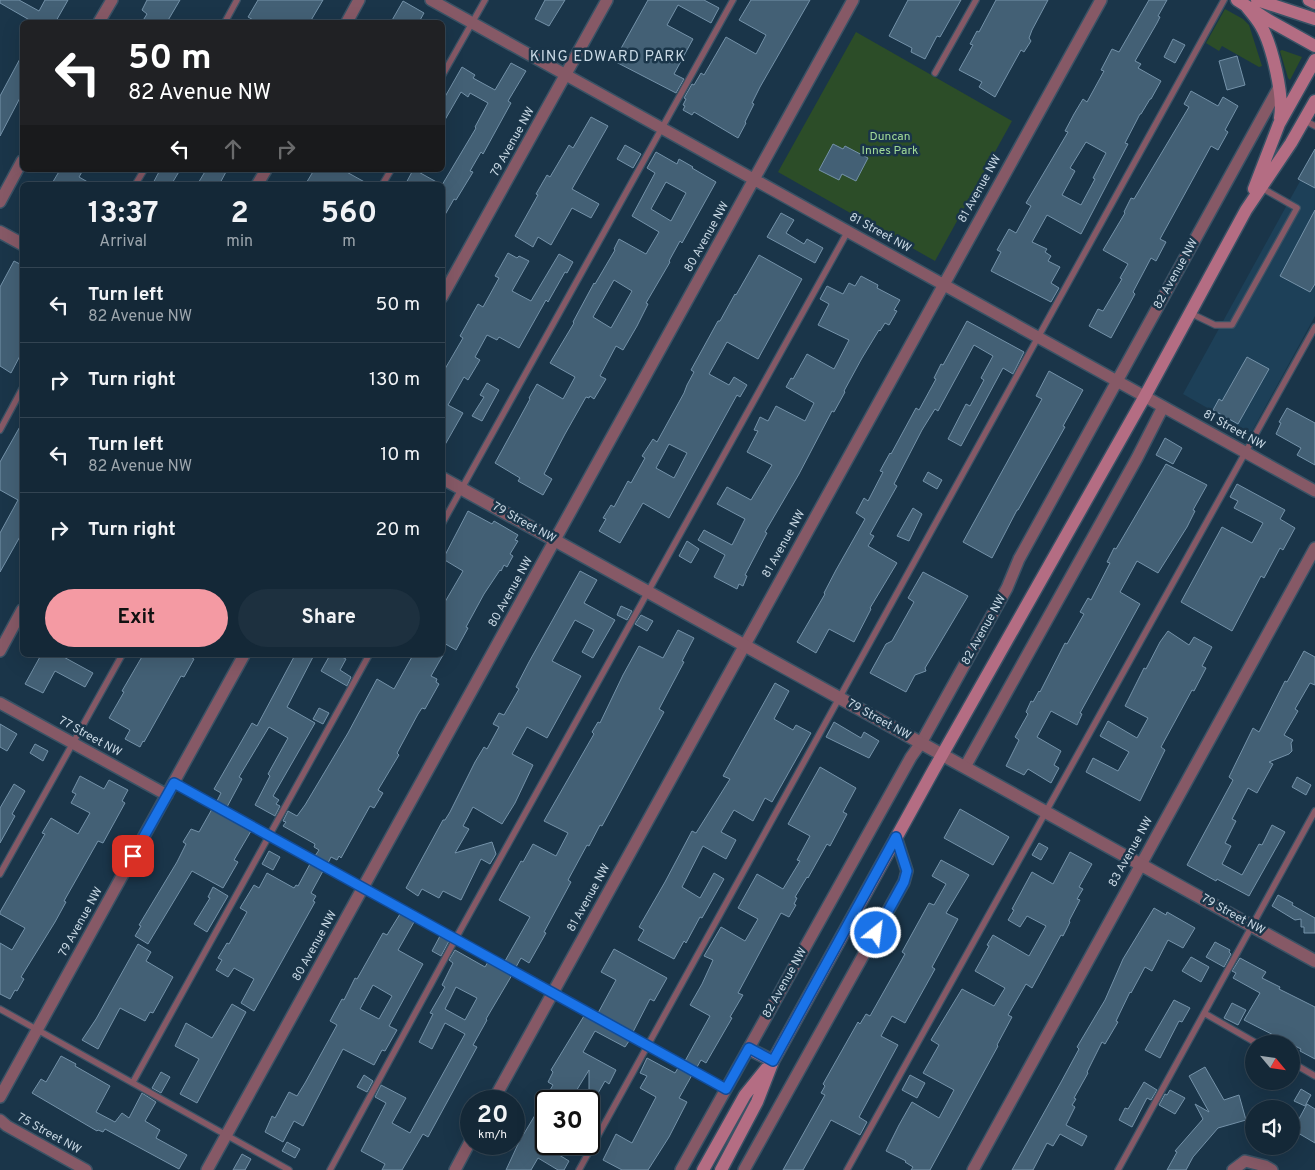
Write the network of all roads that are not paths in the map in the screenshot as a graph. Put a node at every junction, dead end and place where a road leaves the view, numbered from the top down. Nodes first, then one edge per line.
1 (112, 0) edge
2 (238, 0) edge
3 (359, 0) edge
4 (431, 0) edge
5 (485, 0) edge
6 (607, 0) edge
7 (733, 0) edge
8 (853, 0) edge
9 (976, 0) edge
10 (1101, 0) edge
11 (1224, 0) edge
12 (1309, 0) edge
13 (1247, 2) edge
14 (1315, 3) edge
15 (1315, 19) edge
16 (101, 20) edge
17 (226, 20) edge
18 (348, 20) edge
19 (472, 23) junction
20 (1315, 46) edge
21 (1315, 60) edge
22 (445, 71) edge
23 (935, 73) dead end
24 (566, 75) junction
25 (1279, 87) junction
26 (1315, 101) edge
27 (1310, 123) edge
28 (1279, 124) junction
29 (662, 128) junction
30 (20, 165) edge
31 (754, 179) junction
32 (1262, 188) junction
33 (0, 202) edge
34 (1246, 210) junction
35 (848, 231) junction
36 (0, 232) edge
37 (20, 243) edge
38 (943, 284) junction
39 (445, 293) edge
40 (1190, 314) junction
41 (1315, 327) edge
42 (1039, 337) junction
43 (1117, 381) junction
44 (20, 393) edge
45 (1145, 396) junction
46 (1163, 407) junction
47 (0, 430) edge
48 (1246, 452) junction
49 (445, 480) edge
50 (462, 489) junction
51 (1315, 491) edge
52 (445, 519) edge
53 (555, 541) junction
54 (1315, 548) edge
55 (648, 592) junction
56 (20, 614) edge
57 (744, 646) junction
58 (0, 651) edge
59 (121, 657) edge
60 (243, 657) edge
61 (368, 657) edge
62 (838, 698) junction
63 (0, 703) edge
64 (73, 743) junction
65 (920, 743) junction
66 (942, 755) junction
67 (965, 767) junction
68 (174, 783) junction
69 (167, 795) junction
70 (1315, 811) edge
71 (1046, 812) junction
72 (269, 835) junction
73 (896, 837) junction
74 (1140, 865) junction
75 (0, 874) edge
76 (363, 888) junction
77 (1253, 926) junction
78 (456, 938) junction
79 (1315, 961) edge
80 (552, 992) junction
81 (0, 1009) edge
82 (1204, 1013) junction
83 (37, 1030) junction
84 (1245, 1037) edge
85 (648, 1045) junction
86 (749, 1048) junction
87 (773, 1061) junction
88 (1300, 1067) edge
89 (1315, 1076) edge
90 (133, 1082) junction
91 (726, 1089) junction
92 (498, 1090) edge
93 (0, 1097) edge
94 (0, 1120) edge
95 (226, 1135) junction
96 (463, 1155) edge
97 (86, 1170) edge
98 (207, 1170) edge
99 (289, 1170) edge
100 (330, 1170) edge
101 (455, 1170) edge
102 (579, 1170) edge
103 (681, 1170) edge
104 (703, 1170) edge
105 (721, 1170) edge
106 (744, 1170) edge
107 (847, 1170) edge
108 (972, 1170) edge
109 (1118, 1170) edge
110 (1233, 1170) edge
111 (1272, 1170) edge

1 - 16 street
2 - 17 lane
3 - 18 street
4 - 19 street, 81 Street NW
5 - 19 lane
6 - 24 street, 79 Avenue NW
7 - 29 lane
8 - 31 street, 80 Avenue NW
9 - 23 lane
10 - 38 street, 81 Avenue NW
11 - 42 lane
12 - 14 main road
13 - 15 main road
13 - 20 main road
13 - 25 main road
19 - 22 lane
19 - 24 street, 81 Street NW
21 - 28 main road, 82 Avenue NW
24 - 29 street, 81 Street NW
24 - 39 street, 79 Avenue NW
25 - 28 main road
25 - 43 street, 82 Avenue NW
26 - 27 main road, 82 Avenue NW
27 - 32 main road, 82 Avenue NW
28 - 34 main road, 82 Avenue NW
29 - 31 street, 81 Street NW
29 - 50 lane
30 - 33 street
31 - 35 street, 81 Street NW
31 - 53 street, 80 Avenue NW
32 - 34 main road, 82 Avenue NW
32 - 40 lane
34 - 40 main road, 82 Avenue NW
35 - 38 street, 81 Street NW
35 - 55 lane
36 - 37 street
38 - 42 street, 81 Street NW
38 - 57 street, 81 Avenue NW
40 - 45 main road, 82 Avenue NW
41 - 48 lane
42 - 43 street, 81 Street NW
42 - 62 lane
43 - 45 street, 81 Street NW
43 - 65 street, 82 Avenue NW
44 - 47 lane
45 - 46 street, 81 Street NW
45 - 66 main road, 82 Avenue NW
46 - 48 street, 81 Street NW
46 - 67 street
48 - 51 street, 81 Street NW
48 - 71 lane
49 - 50 street, 79 Street NW
50 - 52 lane
50 - 53 street, 79 Street NW
53 - 55 street, 79 Street NW
53 - 76 street, 80 Avenue NW
54 - 74 street, 83 Avenue NW
55 - 57 street, 79 Street NW
55 - 78 lane
56 - 58 street
57 - 62 street, 79 Street NW
57 - 80 street, 81 Avenue NW
59 - 64 lane
60 - 68 street, 79 Avenue NW
61 - 72 lane
62 - 65 street, 79 Street NW
62 - 85 lane
63 - 64 street, 77 Street NW
64 - 69 street, 77 Street NW
64 - 75 lane
65 - 66 street, 79 Street NW
65 - 86 street, 82 Avenue NW
66 - 67 street, 79 Street NW
66 - 73 main road, 82 Avenue NW
67 - 71 street, 79 Street NW
68 - 69 street, 79 Avenue NW
68 - 72 lane
69 - 83 street, 79 Avenue NW
70 - 77 lane
71 - 74 street, 79 Street NW
71 - 107 lane
72 - 76 lane
72 - 90 lane
73 - 87 main road, 82 Avenue NW
73 - 106 street
74 - 77 street, 79 Street NW
74 - 108 street, 83 Avenue NW
76 - 78 lane
76 - 95 street, 80 Avenue NW
77 - 79 street, 79 Street NW
77 - 82 lane
78 - 80 lane
78 - 100 lane
80 - 85 lane
80 - 92 street, 81 Avenue NW
81 - 83 lane
82 - 84 lane
82 - 109 lane
83 - 90 lane
83 - 93 street, 79 Avenue NW
85 - 91 lane
85 - 102 lane
86 - 87 main road
86 - 91 street, 82 Avenue NW
87 - 104 main road, 82 Avenue NW
87 - 105 main road, 82 Avenue NW
88 - 89 lane
90 - 95 lane
91 - 103 street, 82 Avenue NW
94 - 97 street, 75 Street NW
95 - 98 street, 80 Avenue NW
95 - 99 lane
96 - 101 street
110 - 111 street

